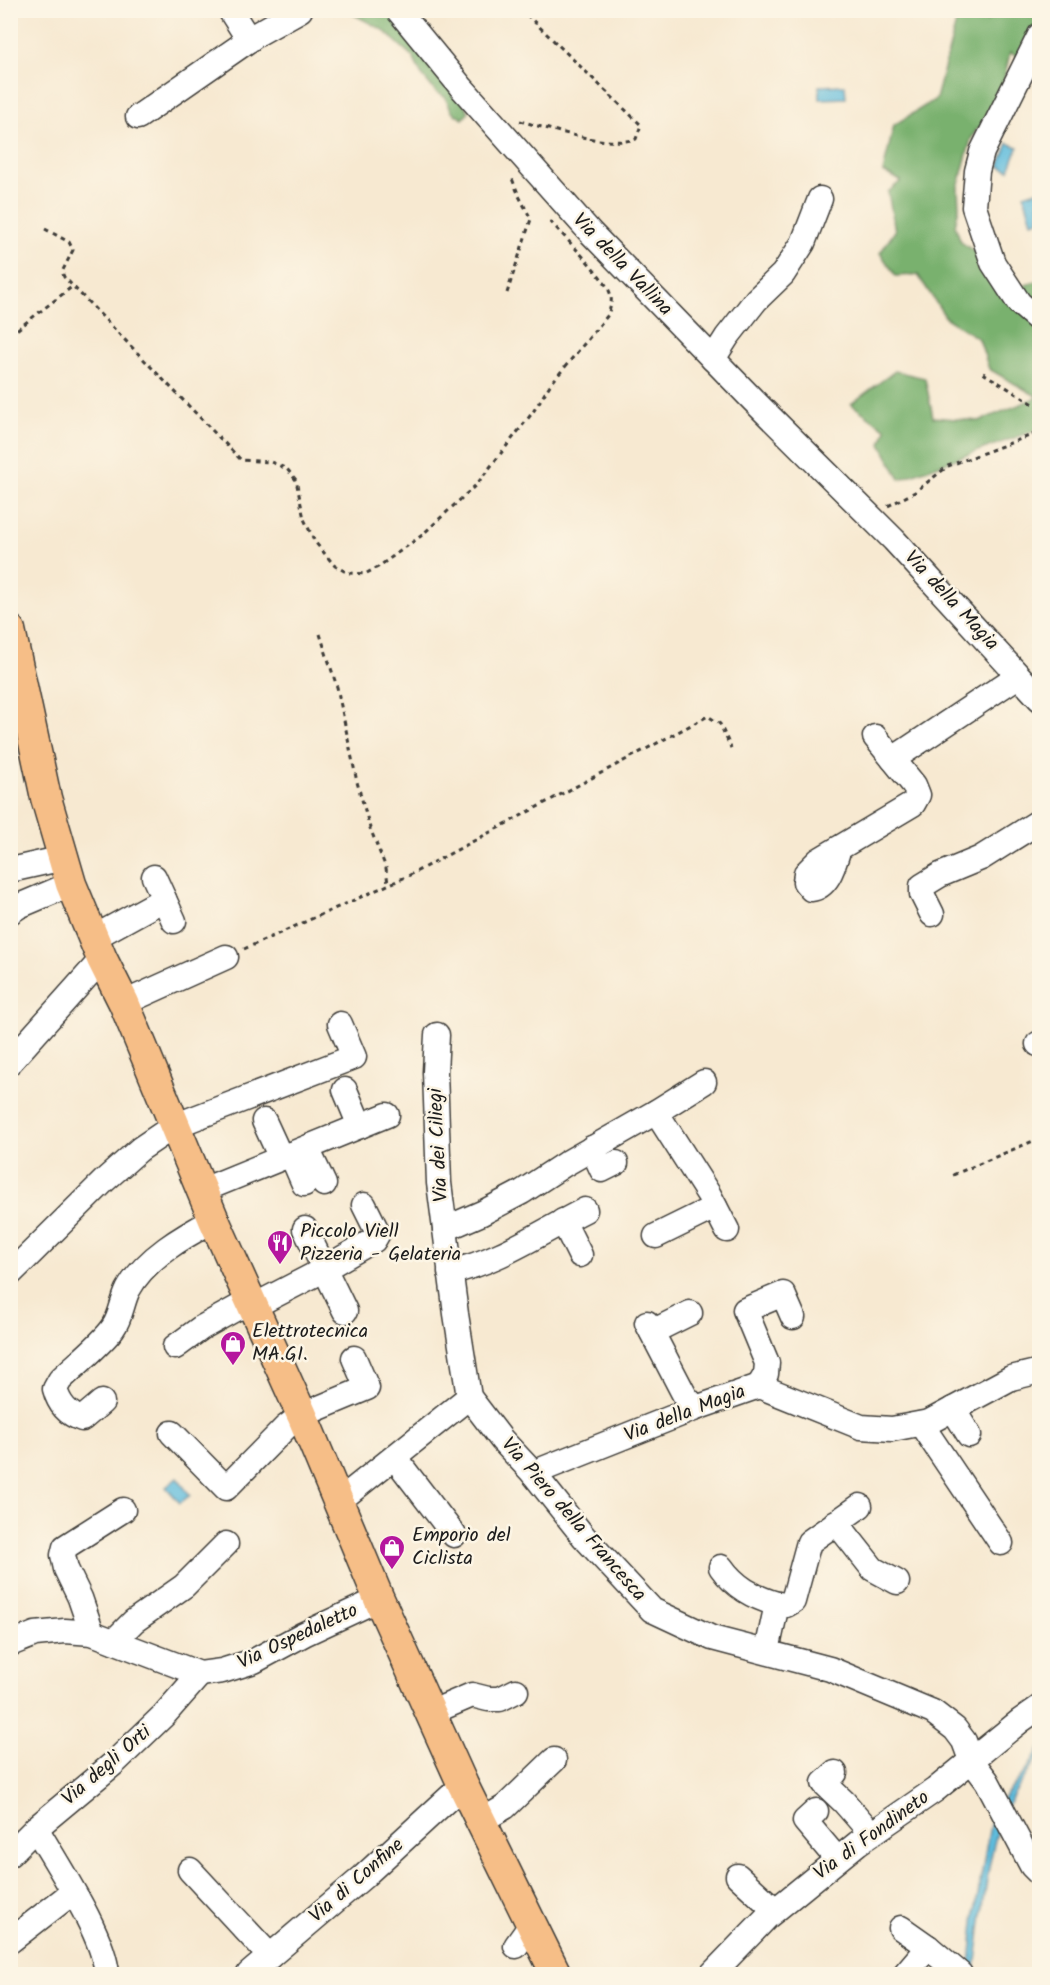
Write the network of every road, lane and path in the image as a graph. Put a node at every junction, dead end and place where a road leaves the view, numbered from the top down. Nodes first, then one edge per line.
1 (230, 10) edge
2 (300, 10) edge
3 (398, 10) edge
4 (522, 10) edge
5 (1040, 35) edge
6 (249, 40) junction
7 (138, 117) dead end
8 (513, 119) dead end
9 (524, 190) dead end
10 (820, 199) dead end
11 (546, 216) dead end
12 (45, 229) dead end
13 (73, 286) junction
14 (507, 293) dead end
15 (1040, 321) edge
16 (10, 335) edge
17 (713, 359) junction
18 (983, 373) dead end
19 (1040, 408) edge
20 (1040, 432) edge
21 (860, 506) junction
22 (320, 634) dead end
23 (12, 642) edge
24 (1018, 676) junction
25 (1040, 699) edge
26 (875, 737) dead end
27 (731, 748) dead end
28 (893, 759) junction
29 (1040, 821) edge
30 (839, 848) dead end
31 (10, 870) edge
32 (67, 871) junction
33 (154, 877) dead end
34 (388, 885) junction
35 (164, 899) junction
36 (10, 912) edge
37 (932, 914) dead end
38 (174, 921) dead end
39 (98, 948) junction
40 (216, 955) joint
41 (124, 1003) junction
42 (340, 1024) dead end
43 (437, 1035) dead end
44 (10, 1062) edge
45 (704, 1082) dead end
46 (345, 1090) dead end
47 (656, 1112) junction
48 (387, 1115) dead end
49 (264, 1121) dead end
50 (174, 1126) junction
51 (360, 1126) junction
52 (1040, 1138) edge
53 (592, 1148) junction
54 (293, 1153) junction
55 (615, 1163) dead end
56 (952, 1175) dead end
57 (314, 1184) dead end
58 (203, 1190) junction
59 (364, 1205) dead end
60 (715, 1207) junction
61 (585, 1210) dead end
62 (214, 1220) junction
63 (563, 1221) junction
64 (305, 1229) dead end
65 (445, 1229) junction
66 (727, 1230) dead end
67 (656, 1236) dead end
68 (580, 1255) dead end
69 (318, 1272) junction
70 (450, 1272) junction
71 (10, 1274) edge
72 (254, 1306) junction
73 (338, 1312) dead end
74 (690, 1313) dead end
75 (794, 1317) dead end
76 (175, 1347) dead end
77 (354, 1358) dead end
78 (1040, 1371) edge
79 (759, 1386) junction
80 (469, 1397) junction
81 (102, 1402) dead end
82 (696, 1408) junction
83 (952, 1408) junction
84 (302, 1415) junction
85 (921, 1424) junction
86 (172, 1434) dead end
87 (969, 1435) dead end
88 (395, 1458) junction
89 (533, 1473) junction
90 (339, 1501) junction
91 (860, 1506) dead end
92 (123, 1510) dead end
93 (836, 1522) junction
94 (454, 1535) dead end
95 (1001, 1543) dead end
96 (226, 1544) dead end
97 (722, 1567) dead end
98 (897, 1582) dead end
99 (379, 1599) junction
100 (777, 1604) junction
101 (103, 1637) junction
102 (10, 1644) edge
103 (767, 1651) junction
104 (200, 1674) junction
105 (516, 1691) dead end
106 (1040, 1707) edge
107 (430, 1713) junction
108 (554, 1760) dead end
109 (971, 1760) junction
110 (835, 1773) dead end
111 (463, 1785) junction
112 (816, 1811) dead end
113 (480, 1821) junction
114 (36, 1828) junction
115 (871, 1833) junction
116 (10, 1854) edge
117 (837, 1859) junction
118 (190, 1870) dead end
119 (1040, 1874) edge
120 (738, 1876) dead end
121 (73, 1892) junction
122 (775, 1910) junction
123 (901, 1928) dead end
124 (10, 1941) edge
125 (928, 1947) junction
126 (270, 1956) junction
127 (107, 1974) edge
128 (249, 1974) edge
129 (554, 1974) edge
130 (712, 1974) edge
131 (905, 1974) edge
132 (960, 1974) edge

1 - 6 street
2 - 6 street
3 - 17 street, Via della Vallina
4 - 8 path
5 - 15 street
6 - 7 street
9 - 14 path
10 - 17 street
11 - 13 path
12 - 13 path
13 - 16 path
17 - 21 street, Via della Vallina
18 - 19 path
20 - 21 path
21 - 24 street, Via della Magia
22 - 34 path
23 - 32 main road
24 - 25 street, Via della Magia
24 - 28 street
26 - 28 street
27 - 34 path
28 - 30 street
29 - 37 street
31 - 32 street
32 - 36 street
32 - 39 main road
33 - 35 street
34 - 40 path
35 - 38 street
35 - 39 street
39 - 41 main road
39 - 44 street
40 - 41 street
41 - 50 main road
42 - 50 street
43 - 65 street, Via dei Ciliegi
45 - 47 street
46 - 51 street
47 - 53 street
47 - 60 street
48 - 51 street
49 - 54 street
50 - 58 main road
50 - 71 street
51 - 54 street
52 - 56 path
53 - 55 street
53 - 65 street
54 - 57 street
54 - 58 street
58 - 62 main road
59 - 69 street
60 - 66 street
60 - 67 street
61 - 63 street
62 - 72 main road
62 - 81 street
63 - 68 street
63 - 70 street
64 - 69 street
65 - 70 street, Via dei Ciliegi
69 - 72 street
69 - 73 street
70 - 80 street, Via dei Ciliegi
72 - 76 street
72 - 84 main road
74 - 82 street
75 - 79 street
77 - 84 street
78 - 83 street, Via della Magia
79 - 82 street, Via della Magia
79 - 85 street, Via della Magia
80 - 88 street
80 - 89 street, Via Piero della Francesca
82 - 89 street, Via della Magia
83 - 85 street, Via della Magia
83 - 87 street
84 - 86 street
84 - 90 main road
85 - 95 street
88 - 90 street
88 - 94 street
89 - 103 street, Via Piero della Francesca
90 - 99 main road
91 - 93 street
92 - 101 street
93 - 98 street
93 - 100 street
96 - 101 street
97 - 100 street
99 - 104 street, Via Ospedaletto
99 - 107 main road
100 - 103 street
101 - 102 street
101 - 104 street
103 - 109 street, Via Piero della Francesca
104 - 114 street, Via degli Orti
105 - 107 street
106 - 109 street, Via di Fondineto
107 - 111 main road
108 - 113 street
109 - 115 street, Via di Fondineto
109 - 119 street, Via Piero della Francesca
110 - 115 street
111 - 113 main road
111 - 126 street, Via di Confine
112 - 117 street
113 - 129 main road
114 - 116 street, Via degli Orti
114 - 121 street
115 - 117 street, Via di Fondineto
117 - 122 street, Via di Fondineto
118 - 126 street
120 - 122 street
121 - 124 street
121 - 127 street
122 - 130 street, Via di Fondineto
123 - 125 street
125 - 131 street
125 - 132 street
126 - 128 street, Via di Confine

